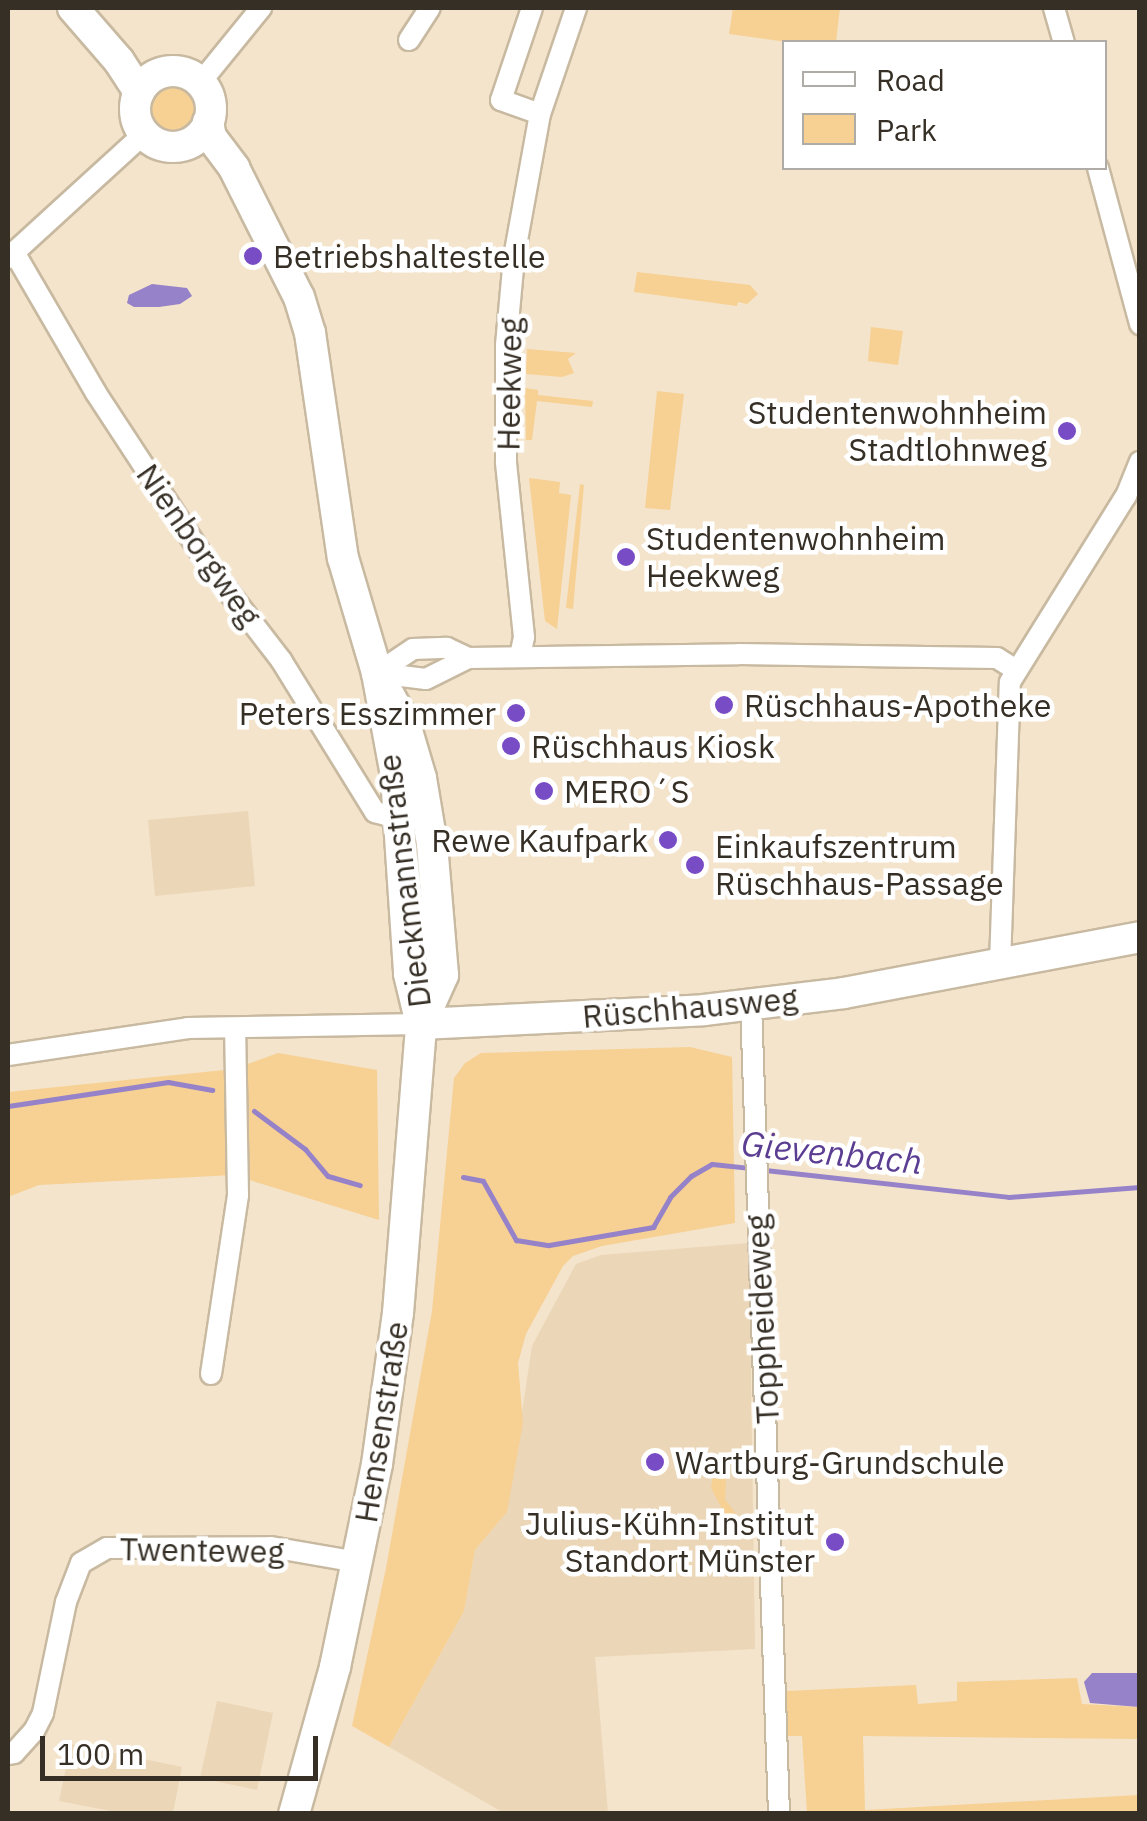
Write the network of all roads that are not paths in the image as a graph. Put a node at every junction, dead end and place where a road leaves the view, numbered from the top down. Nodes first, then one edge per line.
1 (73, 8) edge
2 (94, 8) edge
3 (261, 8) edge
4 (430, 8) edge
5 (532, 8) edge
6 (576, 8) edge
7 (1054, 8) edge
8 (409, 40) dead end
9 (1063, 40) edge
10 (150, 82) junction
11 (200, 83) junction
12 (540, 114) junction
13 (208, 122) junction
14 (144, 134) junction
15 (178, 146) junction
16 (1099, 170) edge
17 (252, 213) junction
18 (11, 255) edge
19 (1140, 324) edge
20 (1140, 462) edge
21 (520, 656) junction
22 (468, 658) junction
23 (1016, 670) junction
24 (377, 673) junction
25 (401, 819) junction
26 (1140, 937) edge
27 (1000, 964) junction
28 (751, 1004) junction
29 (422, 1024) junction
30 (234, 1030) junction
31 (8, 1056) edge
32 (211, 1374) dead end
33 (357, 1562) junction
34 (8, 1754) edge
35 (294, 1814) edge
36 (779, 1814) edge

1 - 10 street
2 - 10 street
3 - 11 street
4 - 8 street
5 - 12 street
6 - 12 street, Heekweg
7 - 9 street
10 - 11 street
10 - 14 street
11 - 13 street, Dieckmannstraße
12 - 21 street, Heekweg
13 - 15 street
13 - 17 street, Dieckmannstraße
14 - 15 street, Dieckmannstraße
14 - 18 street
15 - 17 street, Dieckmannstraße
16 - 19 street
17 - 24 street, Dieckmannstraße
18 - 25 street, Nienborgweg
20 - 23 street
21 - 22 street
21 - 23 street
22 - 24 street
22 - 24 street
23 - 27 street
24 - 25 street, Dieckmannstraße
24 - 29 street, Dieckmannstraße
25 - 29 street, Dieckmannstraße
26 - 27 street, Rüschhausweg
27 - 28 street, Rüschhausweg
28 - 29 street, Rüschhausweg
28 - 36 street, Toppheideweg
29 - 30 street, Rüschhausweg
29 - 33 street, Hensenstraße
30 - 31 street, Rüschhausweg
30 - 32 street
33 - 34 street, Twenteweg
33 - 35 street, Hensenstraße

